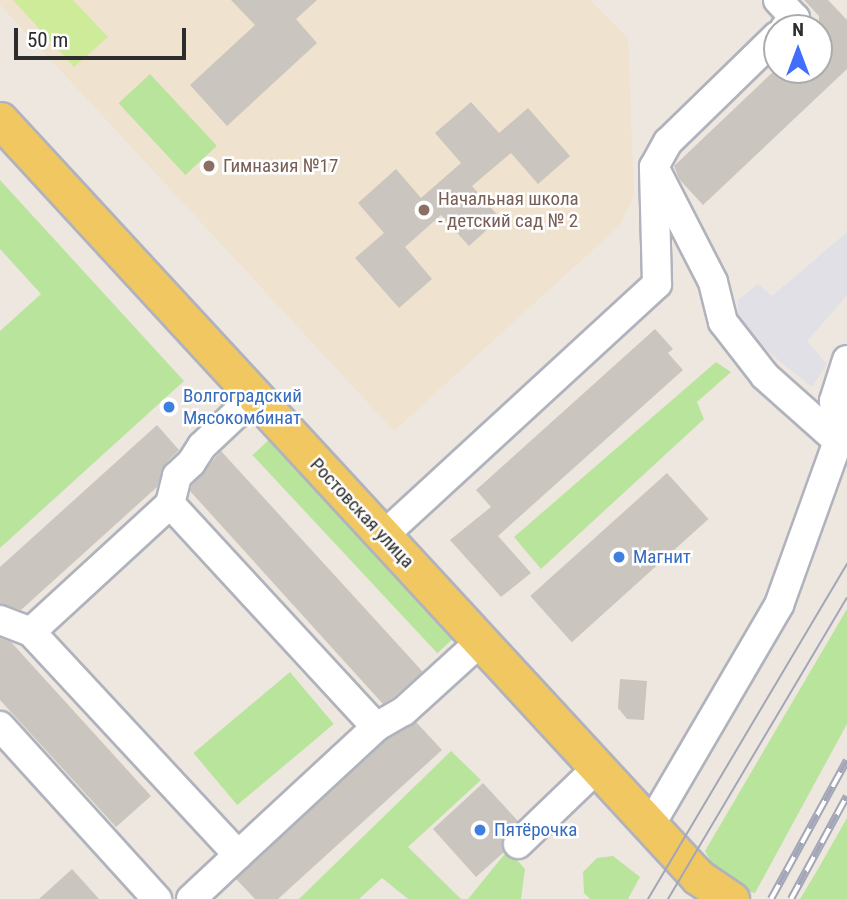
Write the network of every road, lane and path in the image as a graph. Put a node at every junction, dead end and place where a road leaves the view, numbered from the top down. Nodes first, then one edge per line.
1 (778, 0) edge
2 (791, 14) edge
3 (763, 50) edge
4 (5, 136) edge
5 (654, 167) junction
6 (847, 360) edge
7 (254, 397) junction
8 (841, 400) edge
9 (838, 440) junction
10 (170, 504) junction
11 (383, 536) junction
12 (0, 620) edge
13 (31, 632) junction
14 (481, 641) junction
15 (0, 726) edge
16 (376, 727) junction
17 (597, 766) junction
18 (651, 824) junction
19 (518, 844) dead end
20 (237, 855) junction
21 (157, 899) edge
22 (191, 899) edge
23 (731, 899) edge

1 - 2 street
3 - 5 street
4 - 7 main road, Ростовская улица
5 - 9 street
5 - 11 street
6 - 8 street
7 - 10 street
7 - 11 main road, Ростовская улица
8 - 9 street
9 - 18 street
10 - 13 street
10 - 16 street
11 - 14 main road, Ростовская улица
12 - 13 street
13 - 20 street
14 - 16 street
14 - 17 main road, Ростовская улица
15 - 21 street
16 - 20 street
17 - 18 main road, Ростовская улица
17 - 19 street
18 - 23 main road, Ростовская улица
20 - 22 street

